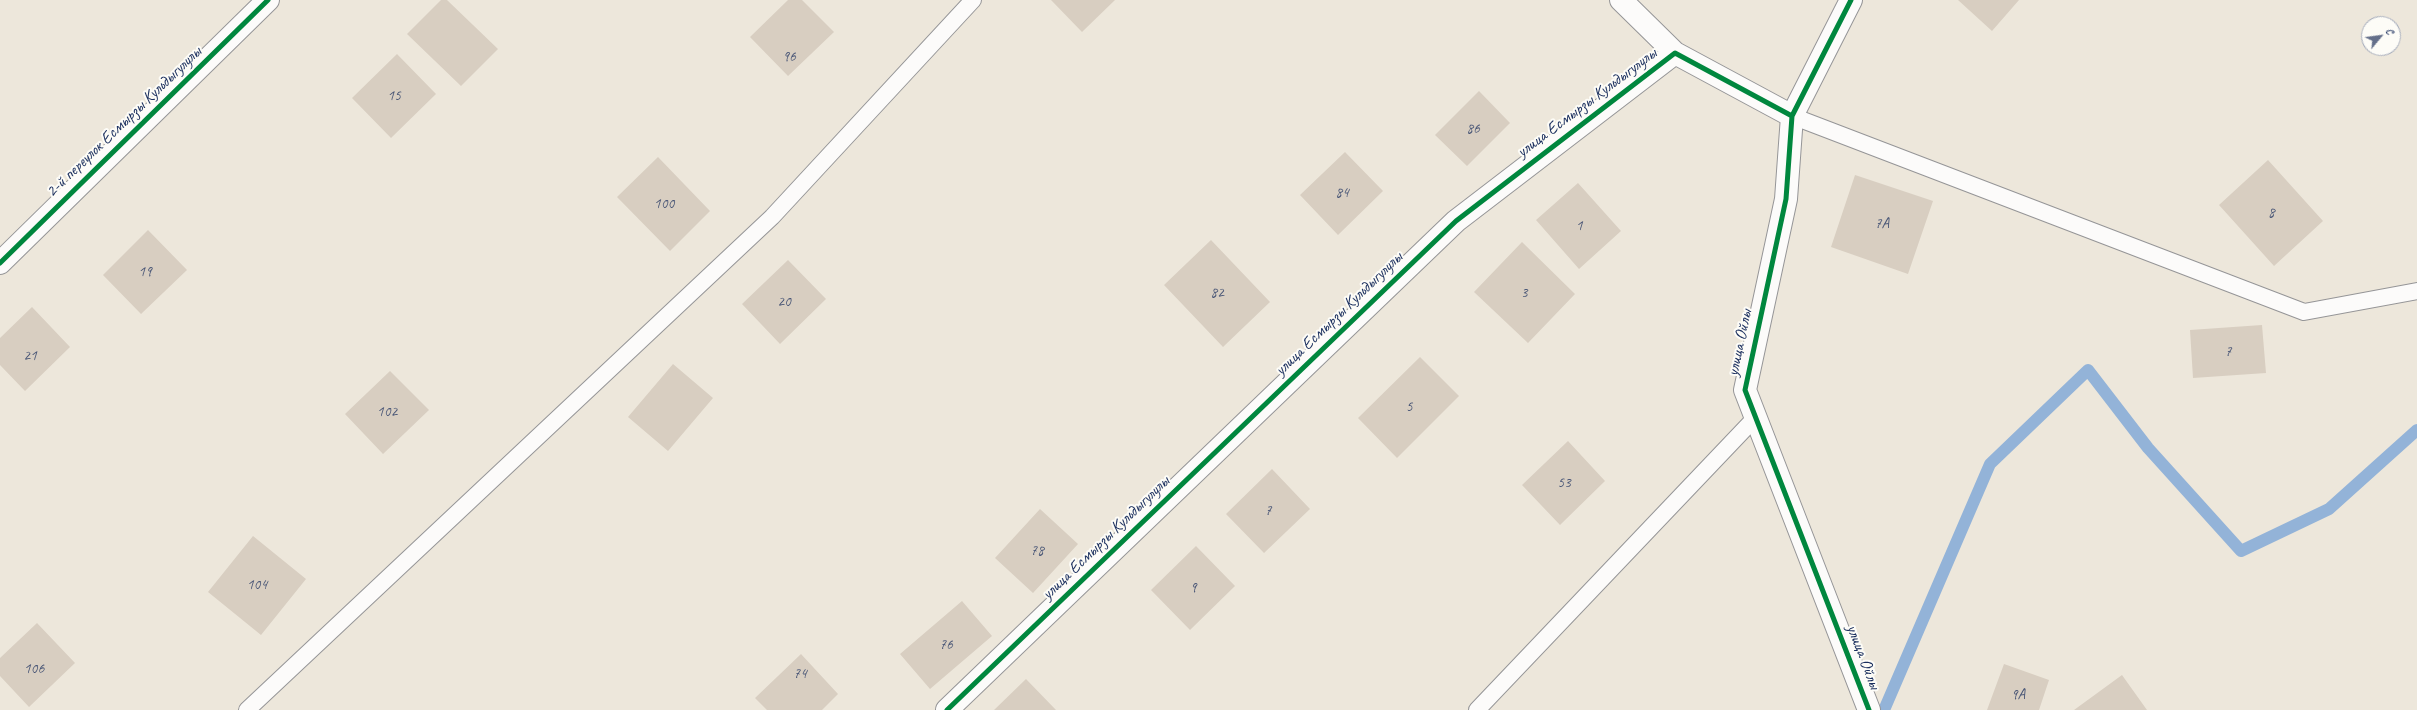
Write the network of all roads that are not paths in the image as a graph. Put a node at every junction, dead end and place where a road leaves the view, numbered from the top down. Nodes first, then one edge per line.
1 (268, 0) edge
2 (972, 0) edge
3 (1621, 0) edge
4 (1851, 0) edge
5 (1675, 53) junction
6 (1792, 116) junction
7 (0, 263) edge
8 (2417, 292) edge
9 (1756, 417) junction
10 (247, 710) edge
11 (947, 710) edge
12 (1477, 710) edge
13 (1869, 710) edge

1 - 7 street, 2-й переулок Есмырзы Кульдыгулулы
2 - 10 lane
3 - 5 street, улица Есмырзы Кульдыгулулы
4 - 6 street, улица Ойлы
5 - 6 street, улица Есмырзы Кульдыгулулы
5 - 11 street, улица Есмырзы Кульдыгулулы
6 - 8 lane
6 - 9 street, улица Ойлы
9 - 12 lane
9 - 13 street, улица Ойлы

